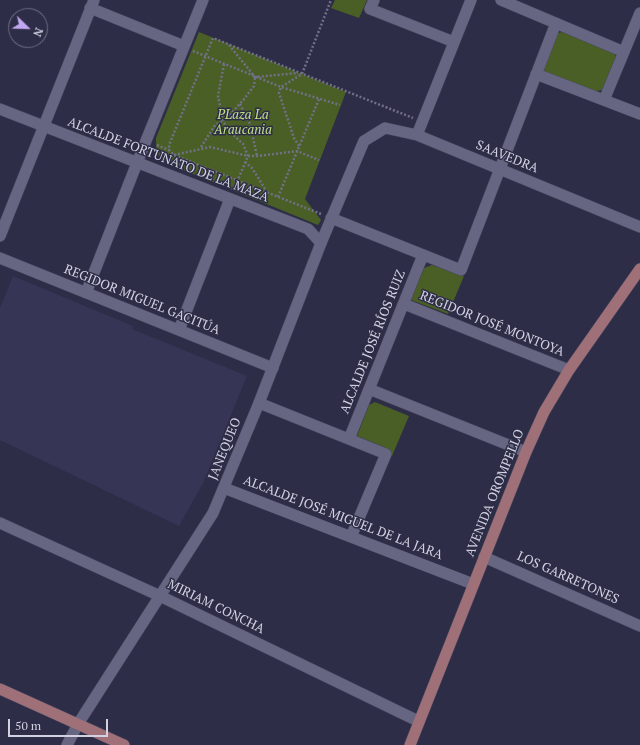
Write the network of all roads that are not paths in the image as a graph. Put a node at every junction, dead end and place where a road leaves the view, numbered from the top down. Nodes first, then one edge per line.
1 (203, 0) edge
2 (471, 0) edge
3 (501, 0) edge
4 (92, 4) edge
5 (372, 5) edge
6 (640, 12) edge
7 (556, 24) junction
8 (454, 42) junction
9 (184, 46) junction
10 (624, 52) junction
11 (536, 74) junction
12 (604, 100) junction
13 (0, 110) edge
14 (640, 114) edge
15 (43, 126) junction
16 (417, 134) junction
17 (364, 141) joint
18 (137, 163) junction
19 (500, 168) junction
20 (230, 199) junction
21 (331, 218) junction
22 (640, 227) edge
23 (0, 236) edge
24 (321, 243) junction
25 (424, 255) junction
26 (0, 258) edge
27 (640, 269) edge
28 (86, 293) junction
29 (404, 304) junction
30 (179, 330) junction
31 (273, 368) junction
32 (569, 370) junction
33 (369, 389) junction
34 (259, 403) junction
35 (349, 439) junction
36 (526, 452) junction
37 (224, 488) junction
38 (0, 523) edge
39 (351, 537) junction
40 (484, 557) junction
41 (473, 584) junction
42 (160, 596) junction
43 (640, 626) edge
44 (0, 690) edge
45 (418, 721) junction
46 (78, 724) junction
47 (67, 745) edge
48 (124, 745) edge
49 (410, 745) edge

1 - 9 street
2 - 8 street
3 - 7 street
4 - 9 street
4 - 15 street
5 - 8 street
6 - 10 street
7 - 10 street
7 - 11 street
8 - 16 street
9 - 18 street
10 - 12 street
11 - 12 street
11 - 19 street
12 - 14 street
13 - 15 street, ALCALDE FORTUNATO DE LA MAZA
15 - 18 street, ALCALDE FORTUNATO DE LA MAZA
15 - 23 street
16 - 17 street, SAAVEDRA
16 - 19 street, SAAVEDRA
17 - 21 street, JANEQUEO
18 - 20 street, ALCALDE FORTUNATO DE LA MAZA
18 - 28 street
19 - 22 street, SAAVEDRA
19 - 25 street
20 - 24 street, ALCALDE FORTUNATO DE LA MAZA
20 - 30 street
21 - 24 street, JANEQUEO
21 - 25 street
24 - 31 street, JANEQUEO
25 - 29 street, ALCALDE JOSÉ RÍOS RUIZ
26 - 28 street, REGIDOR MIGUEL GACITÚA
27 - 32 main road, AVENIDA OROMPELLO
28 - 30 street, REGIDOR MIGUEL GACITÚA
29 - 32 street, REGIDOR JOSÉ MONTOYA
29 - 33 street, ALCALDE JOSÉ RÍOS RUIZ
30 - 31 street, REGIDOR MIGUEL GACITÚA
31 - 34 street, JANEQUEO
32 - 36 main road, AVENIDA OROMPELLO
33 - 35 street, ALCALDE JOSÉ RÍOS RUIZ
33 - 36 street
34 - 35 street
34 - 37 street, JANEQUEO
35 - 39 street
36 - 40 main road, AVENIDA OROMPELLO
37 - 39 street, ALCALDE JOSÉ MIGUEL DE LA JARA
37 - 42 street, JANEQUEO
38 - 42 street, MIRIAM CONCHA
39 - 41 street, ALCALDE JOSÉ MIGUEL DE LA JARA
40 - 41 main road, AVENIDA OROMPELLO
40 - 43 street, LOS GARRETONES
41 - 45 main road, AVENIDA OROMPELLO
42 - 45 street, MIRIAM CONCHA
42 - 46 street, JANEQUEO
44 - 46 main road
45 - 49 main road, AVENIDA OROMPELLO
46 - 47 street, JANEQUEO
46 - 48 main road

